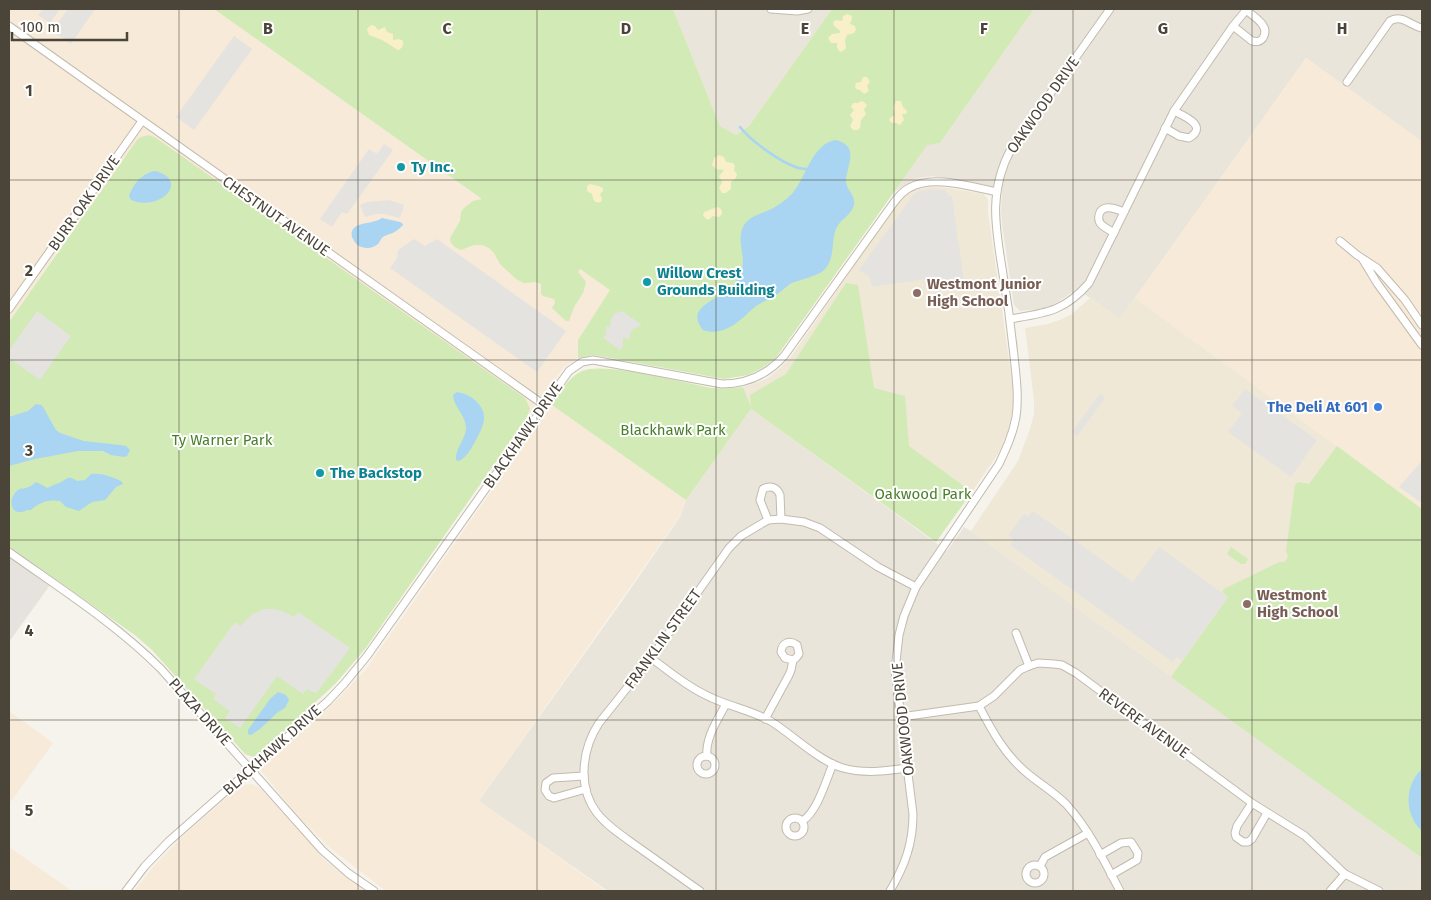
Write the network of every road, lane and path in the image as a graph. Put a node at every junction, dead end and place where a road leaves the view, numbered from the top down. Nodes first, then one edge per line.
1 (771, 9) edge
2 (808, 9) edge
3 (1110, 9) edge
4 (1246, 9) edge
5 (9, 26) edge
6 (1232, 26) junction
7 (1422, 28) edge
8 (1347, 82) dead end
9 (1174, 111) junction
10 (142, 121) junction
11 (1165, 128) junction
12 (997, 192) junction
13 (1124, 212) junction
14 (1114, 233) junction
15 (1340, 241) dead end
16 (1361, 258) junction
17 (9, 310) edge
18 (1010, 319) junction
19 (1422, 325) edge
20 (1422, 345) edge
21 (544, 405) junction
22 (781, 519) junction
23 (768, 520) junction
24 (9, 552) edge
25 (916, 587) junction
26 (1016, 633) dead end
27 (651, 658) junction
28 (793, 660) dead end
29 (1029, 666) junction
30 (726, 704) junction
31 (979, 706) junction
32 (901, 717) junction
33 (766, 719) junction
34 (707, 756) dead end
35 (833, 764) junction
36 (908, 768) junction
37 (250, 769) junction
38 (584, 776) junction
39 (586, 789) junction
40 (1252, 803) junction
41 (1267, 813) junction
42 (802, 821) dead end
43 (1088, 833) junction
44 (1100, 854) junction
45 (1040, 866) dead end
46 (1345, 874) junction
47 (1111, 875) junction
48 (126, 891) edge
49 (374, 891) edge
50 (700, 891) edge
51 (890, 891) edge
52 (1120, 891) edge
53 (1330, 891) edge
54 (1379, 891) edge

1 - 2 street
3 - 12 street, OAKWOOD DRIVE
4 - 6 street
4 - 6 street
5 - 10 street, CHESTNUT AVENUE
6 - 9 street
7 - 8 street
9 - 11 street
9 - 11 street
10 - 17 street, BURR OAK DRIVE
10 - 21 street, CHESTNUT AVENUE
11 - 13 street
12 - 18 street, OAKWOOD DRIVE
12 - 21 street, BLACKHAWK DRIVE
13 - 14 street
13 - 14 street
14 - 18 street
15 - 16 street
16 - 19 street
16 - 20 street
18 - 25 street, OAKWOOD DRIVE
21 - 37 street, BLACKHAWK DRIVE
22 - 23 street
22 - 23 street
22 - 25 street
23 - 27 street, FRANKLIN STREET
24 - 37 street, PLAZA DRIVE
25 - 32 street, OAKWOOD DRIVE
26 - 29 street
27 - 30 street
27 - 38 street, FRANKLIN STREET
28 - 33 street
29 - 31 street
29 - 40 street, REVERE AVENUE
30 - 33 street
30 - 34 street
31 - 32 street
31 - 43 street
32 - 36 street, OAKWOOD DRIVE
33 - 35 street
35 - 36 street
35 - 42 street
36 - 51 street, OAKWOOD DRIVE
37 - 48 street, BLACKHAWK DRIVE
37 - 49 street, PLAZA DRIVE
38 - 39 street, FRANKLIN STREET
38 - 39 street
39 - 50 street, FRANKLIN STREET
40 - 41 street, REVERE AVENUE
40 - 41 street
41 - 46 street, REVERE AVENUE
43 - 44 street
43 - 45 street
44 - 47 street
44 - 47 street
46 - 53 street
46 - 54 street, REVERE AVENUE
47 - 52 street

